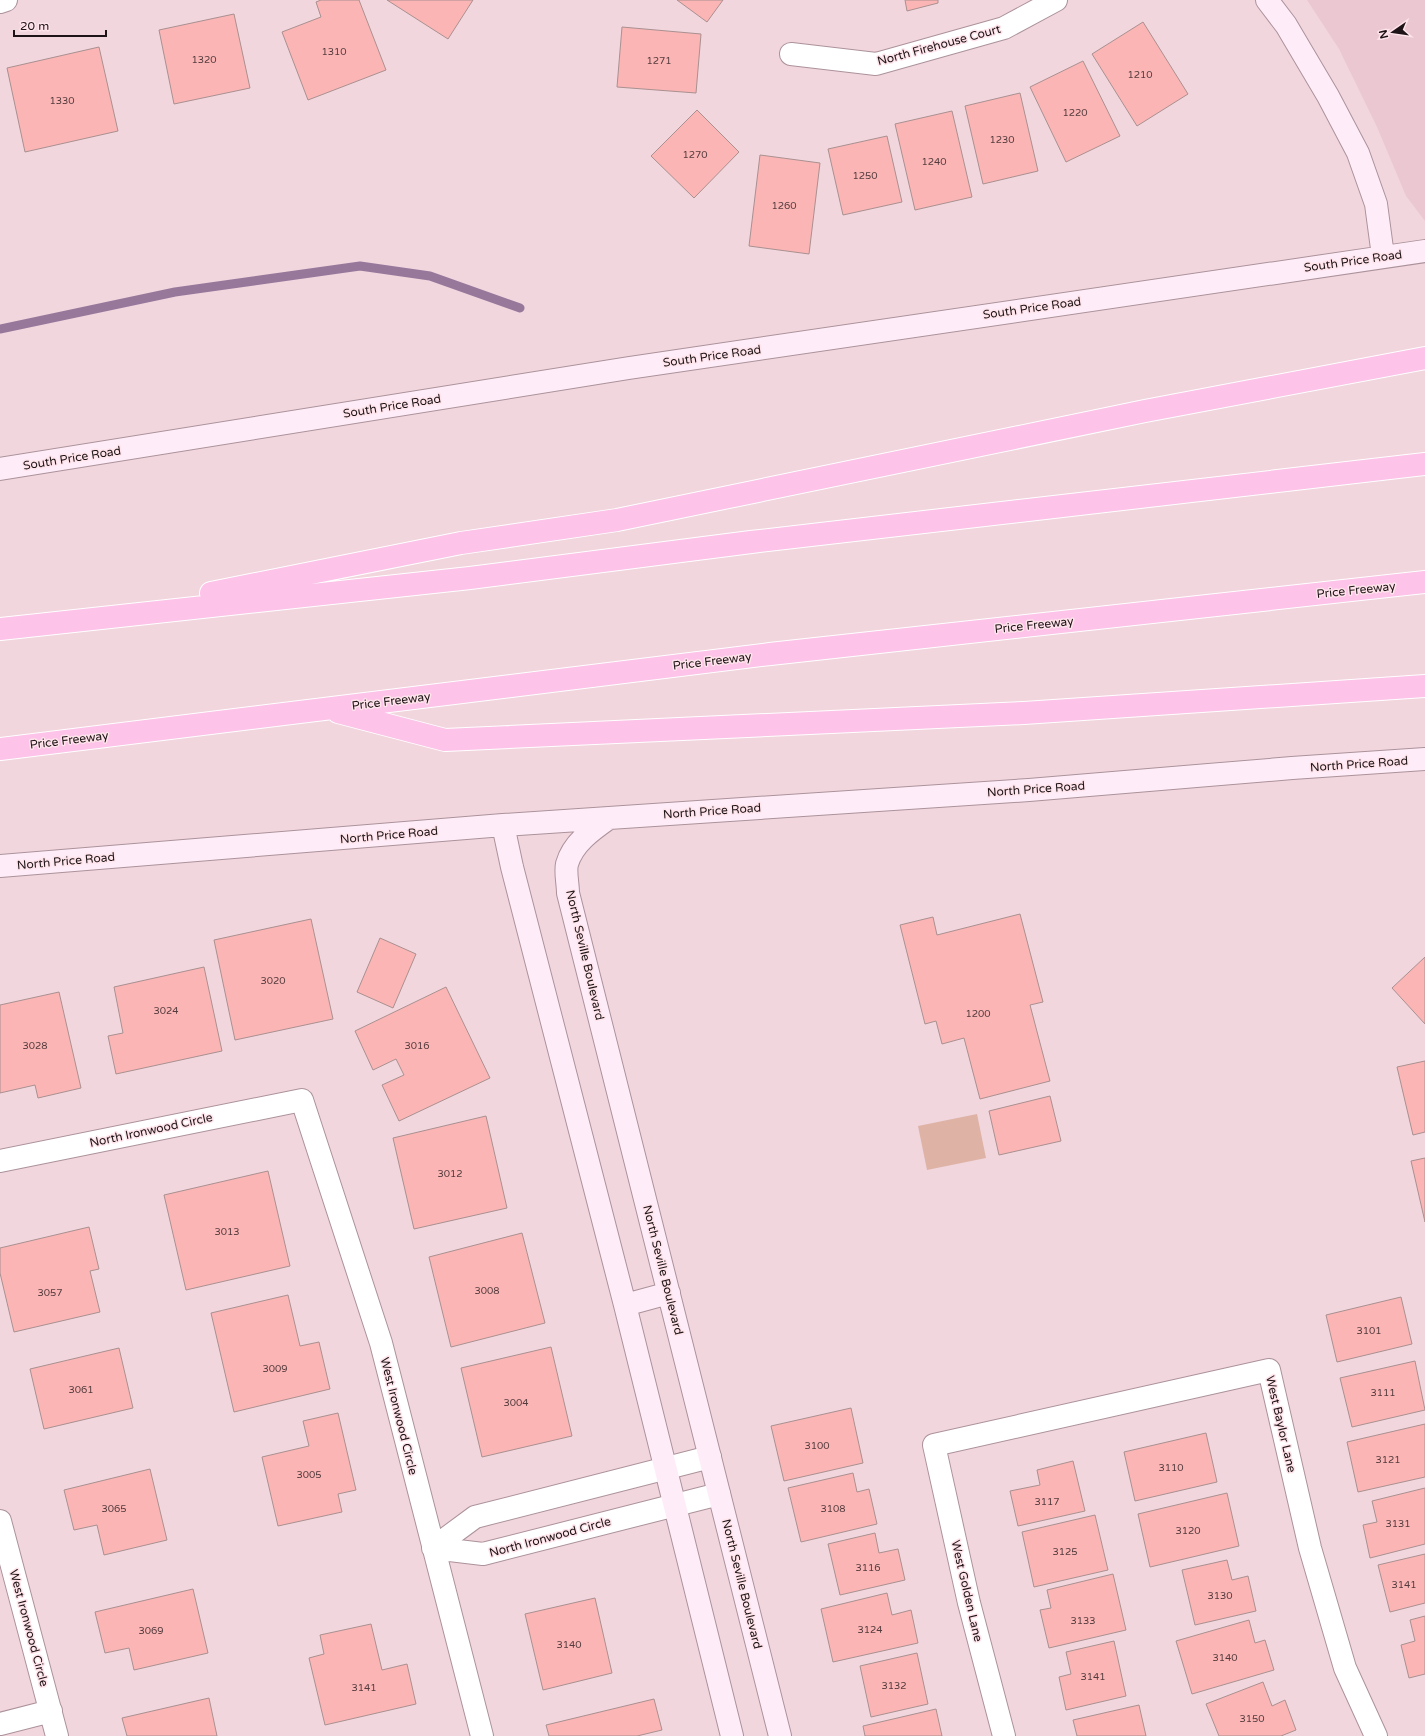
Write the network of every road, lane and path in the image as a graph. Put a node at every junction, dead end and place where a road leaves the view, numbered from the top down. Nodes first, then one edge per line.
1 (6, 0) edge
2 (1056, 0) edge
3 (1267, 0) edge
4 (0, 2) edge
5 (791, 54) dead end
6 (1425, 251) edge
7 (1383, 256) junction
8 (1425, 358) edge
9 (1425, 464) edge
10 (0, 469) edge
11 (1425, 582) edge
12 (73, 621) junction
13 (0, 629) edge
14 (1425, 686) edge
15 (327, 709) junction
16 (0, 749) edge
17 (1425, 759) edge
18 (608, 818) junction
19 (503, 825) junction
20 (0, 866) edge
21 (302, 1100) joint
22 (0, 1161) edge
23 (669, 1293) junction
24 (626, 1305) junction
25 (934, 1445) joint
26 (710, 1457) junction
27 (665, 1467) junction
28 (719, 1494) junction
29 (674, 1505) junction
30 (0, 1521) edge
31 (433, 1548) junction
32 (51, 1711) junction
33 (0, 1724) edge
34 (58, 1736) edge
35 (482, 1736) edge
36 (732, 1736) edge
37 (780, 1736) edge
38 (1004, 1736) edge
39 (1376, 1736) edge

1 - 4 street
2 - 5 street, North Firehouse Court
3 - 7 main road
6 - 7 main road, South Price Road
7 - 10 main road, South Price Road
8 - 12 highway
9 - 12 highway
11 - 15 highway, Price Freeway
12 - 13 highway
14 - 15 highway
15 - 16 highway, Price Freeway
17 - 18 main road, North Price Road
18 - 19 main road, North Price Road
18 - 23 main road, North Seville Boulevard
19 - 20 main road, North Price Road
19 - 24 main road
21 - 22 street, North Ironwood Circle
21 - 31 street, West Ironwood Circle
23 - 24 main road
23 - 26 main road, North Seville Boulevard
24 - 27 main road
25 - 38 street, West Golden Lane
25 - 39 street, West Baylor Lane
26 - 27 street
26 - 28 main road, North Seville Boulevard
27 - 29 main road
27 - 31 street
28 - 29 street, North Ironwood Circle
28 - 37 main road, North Seville Boulevard
29 - 31 street, North Ironwood Circle
29 - 36 main road
30 - 32 street, West Ironwood Circle
31 - 35 street, West Ironwood Circle
32 - 33 street
32 - 34 street, West Ironwood Circle

